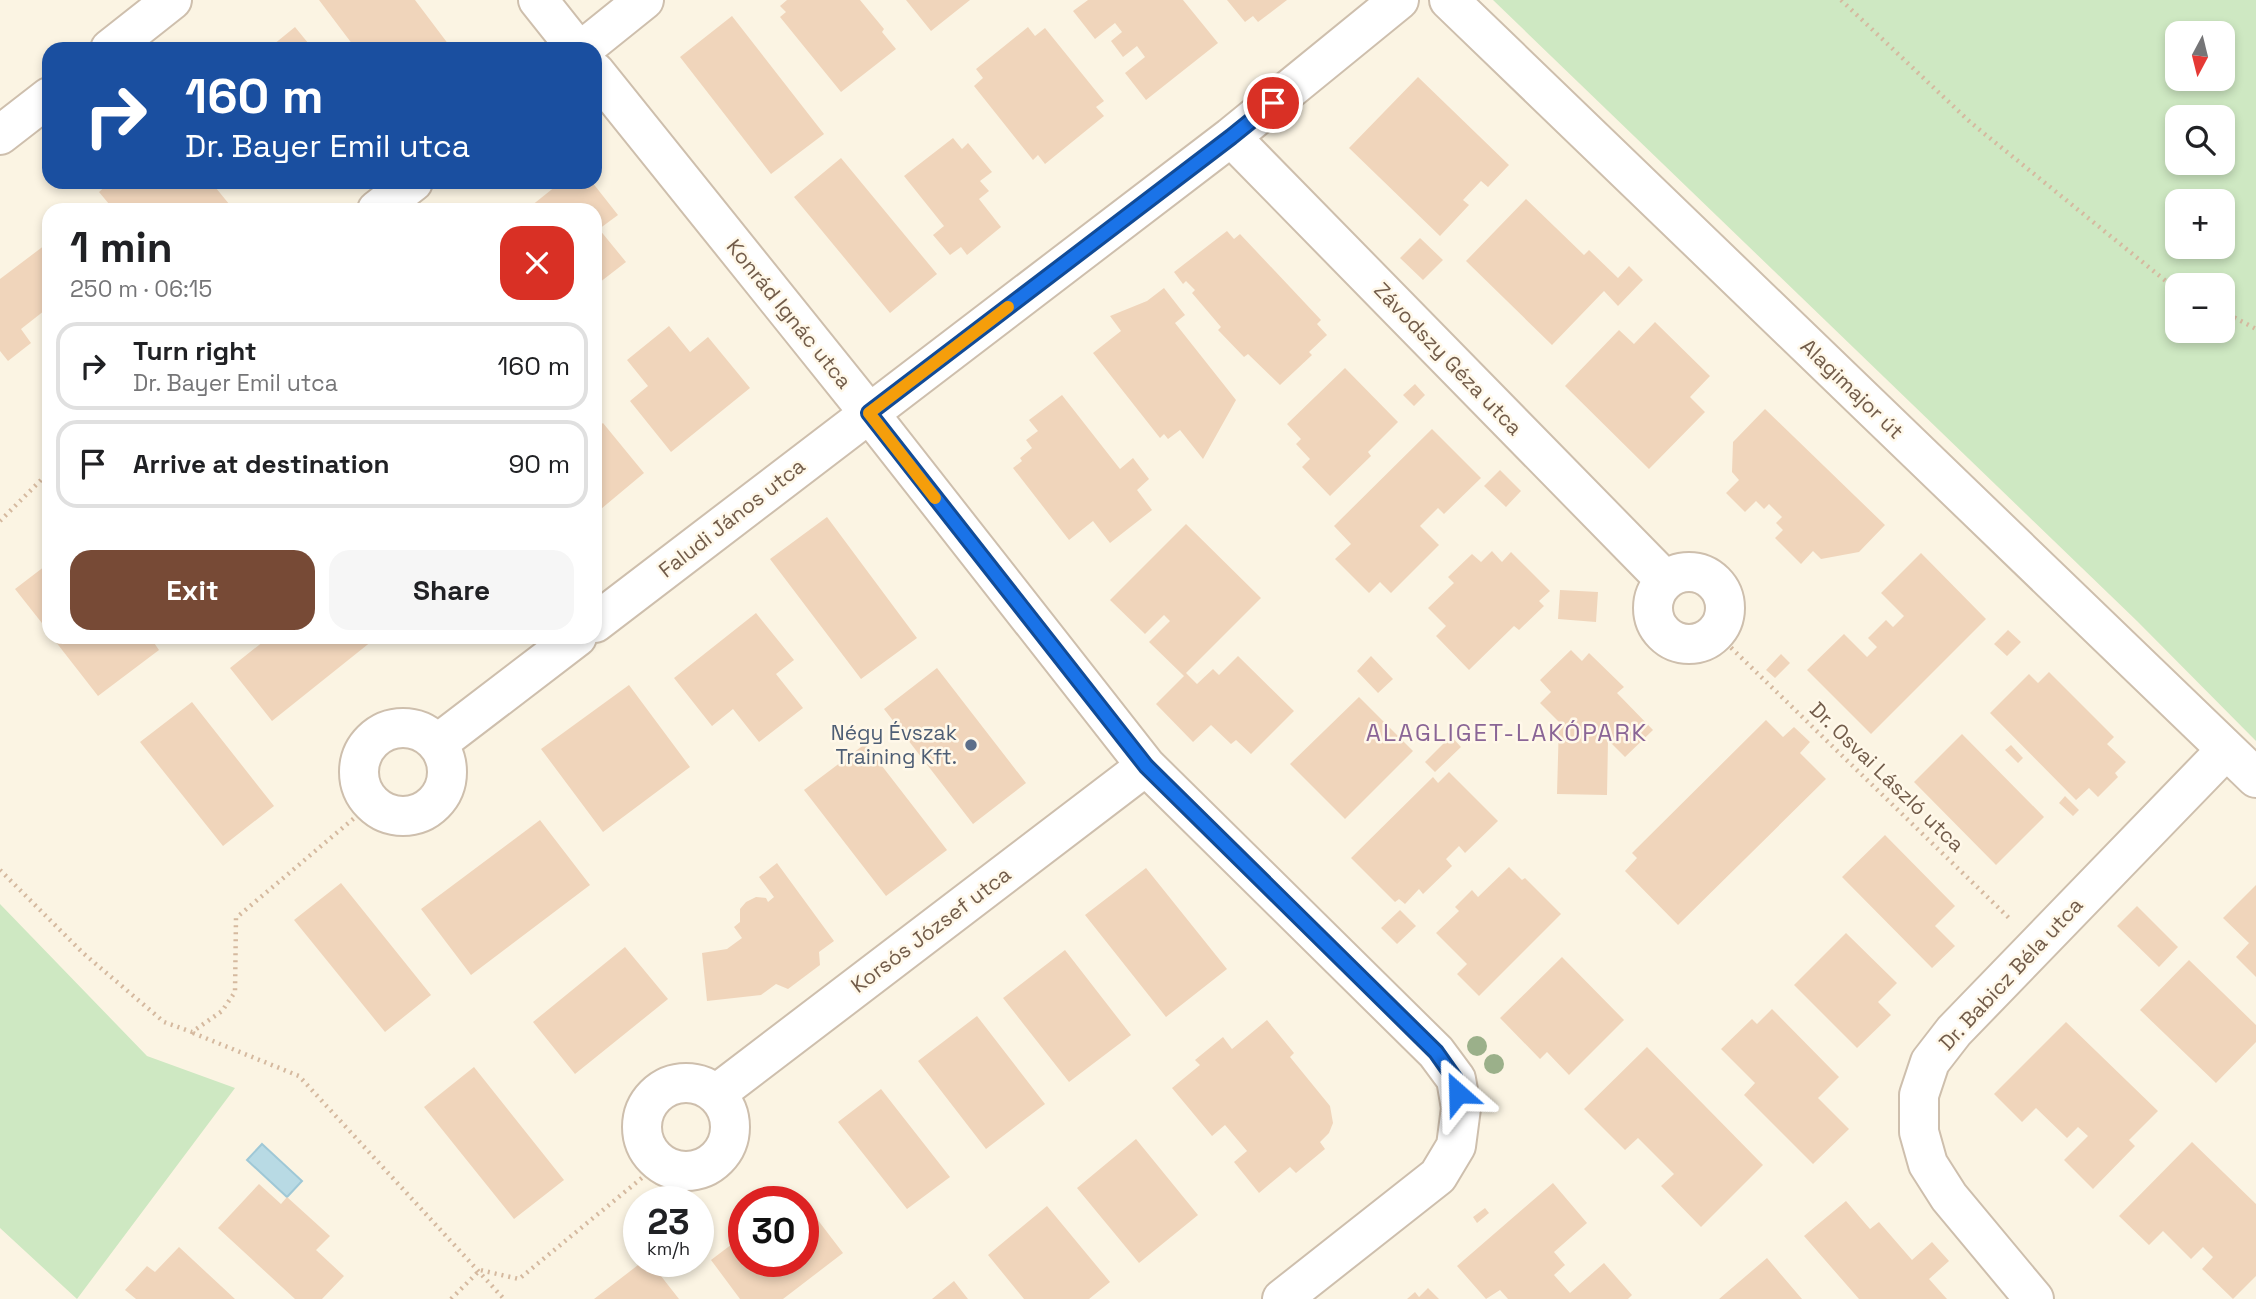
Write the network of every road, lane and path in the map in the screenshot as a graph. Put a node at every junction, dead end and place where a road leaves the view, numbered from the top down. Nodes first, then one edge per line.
1 (172, 0) edge
2 (538, 0) edge
3 (643, 0) edge
4 (1399, 0) edge
5 (1449, 0) edge
6 (1841, 0) edge
7 (119, 42) edge
8 (571, 42) edge
9 (592, 42) edge
10 (602, 81) edge
11 (42, 102) edge
12 (0, 135) edge
13 (1231, 137) junction
14 (404, 189) edge
15 (386, 203) edge
16 (2165, 280) edge
17 (2235, 318) edge
18 (2256, 329) edge
19 (869, 413) junction
20 (42, 478) edge
21 (0, 521) edge
22 (1665, 580) junction
23 (602, 618) edge
24 (1716, 633) junction
25 (568, 644) edge
26 (437, 744) junction
27 (2227, 750) junction
28 (1146, 766) junction
29 (2256, 778) edge
30 (372, 803) junction
31 (0, 870) edge
32 (0, 877) edge
33 (10, 880) junction
34 (2037, 944) junction
35 (192, 1032) junction
36 (716, 1094) junction
37 (660, 1163) junction
38 (480, 1270) junction
39 (452, 1299) edge
40 (504, 1299) edge
41 (1282, 1299) edge
42 (2034, 1299) edge

1 - 7 street
2 - 8 street
3 - 9 street
4 - 13 street, Faludi János utca
5 - 27 street, Alagimajor út
6 - 16 path
10 - 19 street, Konrád Ignác utca
11 - 12 street
13 - 19 street, Faludi János utca
13 - 22 street, Závodszy Géza utca
14 - 15 street
17 - 18 path
19 - 23 street, Faludi János utca
19 - 28 street, Konrád Ignác utca
20 - 21 path
22 - 24 street
22 - 24 street
24 - 34 path, Dr. Osvai László utca
25 - 26 street
26 - 30 street
26 - 30 street
27 - 29 street, Alagimajor út
27 - 34 street, Dr. Babicz Béla utca
28 - 36 street, Korsós József utca
28 - 41 street, Konrád Ignác utca
30 - 35 path
31 - 33 path
32 - 33 path
33 - 35 path
34 - 42 street, Dr. Babicz Béla utca
35 - 38 path
36 - 37 street
36 - 37 street
37 - 38 path
38 - 39 path
38 - 40 path

